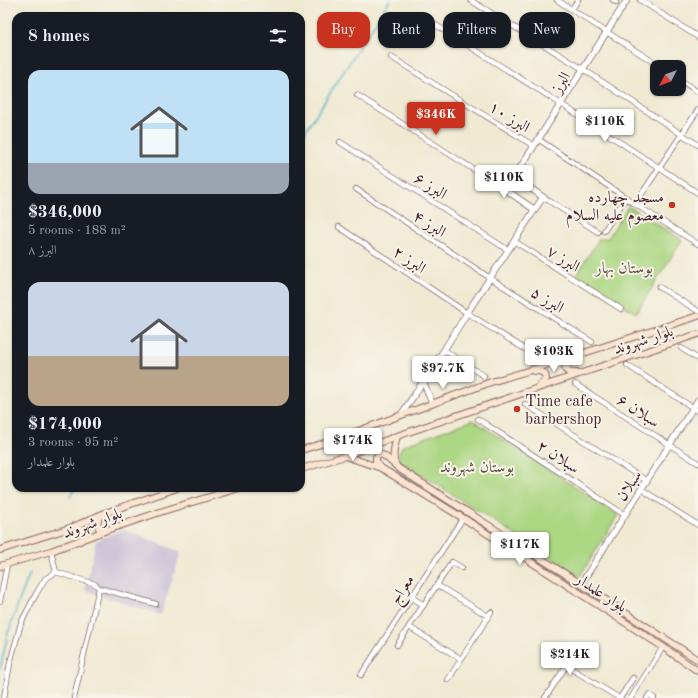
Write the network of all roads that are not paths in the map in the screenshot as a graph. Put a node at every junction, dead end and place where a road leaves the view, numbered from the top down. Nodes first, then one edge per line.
1 (470, 0) edge
2 (557, 0) edge
3 (578, 0) edge
4 (627, 0) edge
5 (640, 0) edge
6 (572, 9) junction
7 (435, 25) edge
8 (607, 32) junction
9 (698, 37) edge
10 (391, 57) dead end
11 (650, 60) edge
12 (583, 69) junction
13 (686, 84) edge
14 (698, 92) edge
15 (357, 95) dead end
16 (561, 104) junction
17 (698, 110) edge
18 (681, 134) junction
19 (538, 139) junction
20 (340, 142) dead end
21 (698, 145) edge
22 (534, 146) junction
23 (659, 168) junction
24 (514, 177) junction
25 (356, 189) dead end
26 (506, 190) junction
27 (698, 193) edge
28 (543, 197) junction
29 (627, 198) junction
30 (635, 204) junction
31 (535, 210) junction
32 (339, 227) dead end
33 (604, 231) dead end
34 (598, 232) dead end
35 (514, 241) junction
36 (698, 244) edge
37 (508, 250) junction
38 (490, 278) junction
39 (658, 287) dead end
40 (621, 309) dead end
41 (698, 311) edge
42 (467, 313) junction
43 (698, 316) edge
44 (698, 334) edge
45 (592, 342) dead end
46 (681, 348) dead end
47 (444, 350) junction
48 (584, 354) junction
49 (541, 359) dead end
50 (698, 359) edge
51 (627, 366) dead end
52 (528, 371) junction
53 (585, 372) junction
54 (484, 376) dead end
55 (423, 381) junction
56 (575, 384) dead end
57 (534, 389) junction
58 (698, 400) edge
59 (432, 403) junction
60 (525, 404) dead end
61 (696, 409) edge
62 (401, 415) junction
63 (478, 419) dead end
64 (397, 436) junction
65 (669, 445) junction
66 (305, 449) edge
67 (345, 456) junction
68 (698, 463) edge
69 (395, 465) junction
70 (305, 468) edge
71 (381, 468) junction
72 (647, 481) junction
73 (641, 489) junction
74 (165, 492) edge
75 (226, 492) edge
76 (105, 513) junction
77 (625, 515) junction
78 (463, 518) junction
79 (698, 525) edge
80 (73, 527) junction
81 (107, 530) junction
82 (80, 541) junction
83 (0, 550) edge
84 (51, 551) junction
85 (3, 565) edge
86 (462, 568) dead end
87 (56, 572) junction
88 (581, 584) junction
89 (437, 585) junction
90 (99, 588) junction
91 (576, 592) junction
92 (411, 597) junction
93 (0, 601) edge
94 (156, 604) dead end
95 (424, 605) junction
96 (409, 627) junction
97 (397, 645) dead end
98 (580, 645) dead end
99 (663, 647) junction
100 (461, 659) junction
101 (698, 660) edge
102 (567, 666) junction
103 (698, 671) edge
104 (361, 675) dead end
105 (633, 678) dead end
106 (448, 680) dead end
107 (4, 698) edge
108 (74, 698) edge
109 (545, 698) edge
110 (619, 698) edge
111 (631, 698) edge
112 (647, 698) edge
113 (654, 698) edge

1 - 12 street
2 - 6 street
3 - 6 street
4 - 8 street, البرز
5 - 9 street
6 - 8 street
7 - 16 street
8 - 11 street
8 - 12 street, البرز
10 - 22 street, البرز ۱۰
12 - 16 street, البرز
12 - 18 street
13 - 14 street
15 - 26 street
16 - 19 street, البرز
16 - 23 street
17 - 18 street
18 - 21 street
18 - 23 street
19 - 22 street, البرز
19 - 29 street
20 - 37 street, البرز ۶
22 - 24 street, البرز
23 - 27 street
23 - 30 street
24 - 26 street, البرز
24 - 28 street
25 - 38 street, البرز ۴
26 - 31 street
28 - 31 street
28 - 34 street
29 - 30 street
29 - 33 street
30 - 36 street
31 - 35 street
32 - 42 street, البرز ۲
35 - 37 street
35 - 40 street, البرز ۷
37 - 38 street
38 - 42 street
38 - 45 street, البرز ۵
39 - 41 street
42 - 47 street
42 - 49 street, البرز ۲
43 - 48 main road, بلوار شهروند
44 - 53 main road, بلوار شهروند
46 - 50 street
47 - 54 street
47 - 55 street
48 - 52 main road, بلوار شهروند
48 - 53 main road
51 - 61 street
52 - 57 main road
52 - 59 main road, بلوار شهروند
53 - 57 main road, بلوار شهروند
55 - 59 street
55 - 62 street
56 - 65 street, سبلان ۶
57 - 64 main road, بلوار شهروند
58 - 61 street, سبلان
59 - 62 main road, بلوار شهروند
60 - 72 street
61 - 65 street, سبلان
62 - 66 main road, بلوار شهروند
63 - 77 street, سبلان ۲
64 - 67 main road, بلوار شهروند
64 - 69 main road
65 - 68 street, سبلان ۶
65 - 72 street, سبلان
67 - 70 main road, بلوار شهروند
67 - 71 main road, بلوار علمدار
69 - 71 main road, بلوار علمدار
69 - 88 main road, بلوار علمدار
71 - 78 main road, بلوار علمدار
72 - 73 street, سبلان
73 - 77 street, سبلان
73 - 79 street
74 - 76 main road, بلوار شهروند
75 - 81 main road, بلوار شهروند
76 - 80 main road, بلوار شهروند
76 - 81 main road
77 - 88 street, سبلان
78 - 91 main road, بلوار علمدار
78 - 92 street, معراج
80 - 82 main road
80 - 83 main road, بلوار شهروند
81 - 82 main road, بلوار شهروند
82 - 84 main road, بلوار شهروند
84 - 85 main road, بلوار شهروند
84 - 87 street
85 - 93 street
86 - 89 street
87 - 90 street
87 - 107 street
88 - 91 main road
88 - 101 main road, بلوار علمدار
89 - 95 street
89 - 100 street
90 - 94 street
90 - 108 street
91 - 99 main road, بلوار علمدار
92 - 95 street
92 - 104 street, معراج
95 - 96 street
96 - 97 street
96 - 100 street
98 - 102 street
99 - 103 main road, بلوار علمدار
99 - 111 street
100 - 106 street
102 - 109 street
102 - 110 street
105 - 110 street
112 - 113 street

